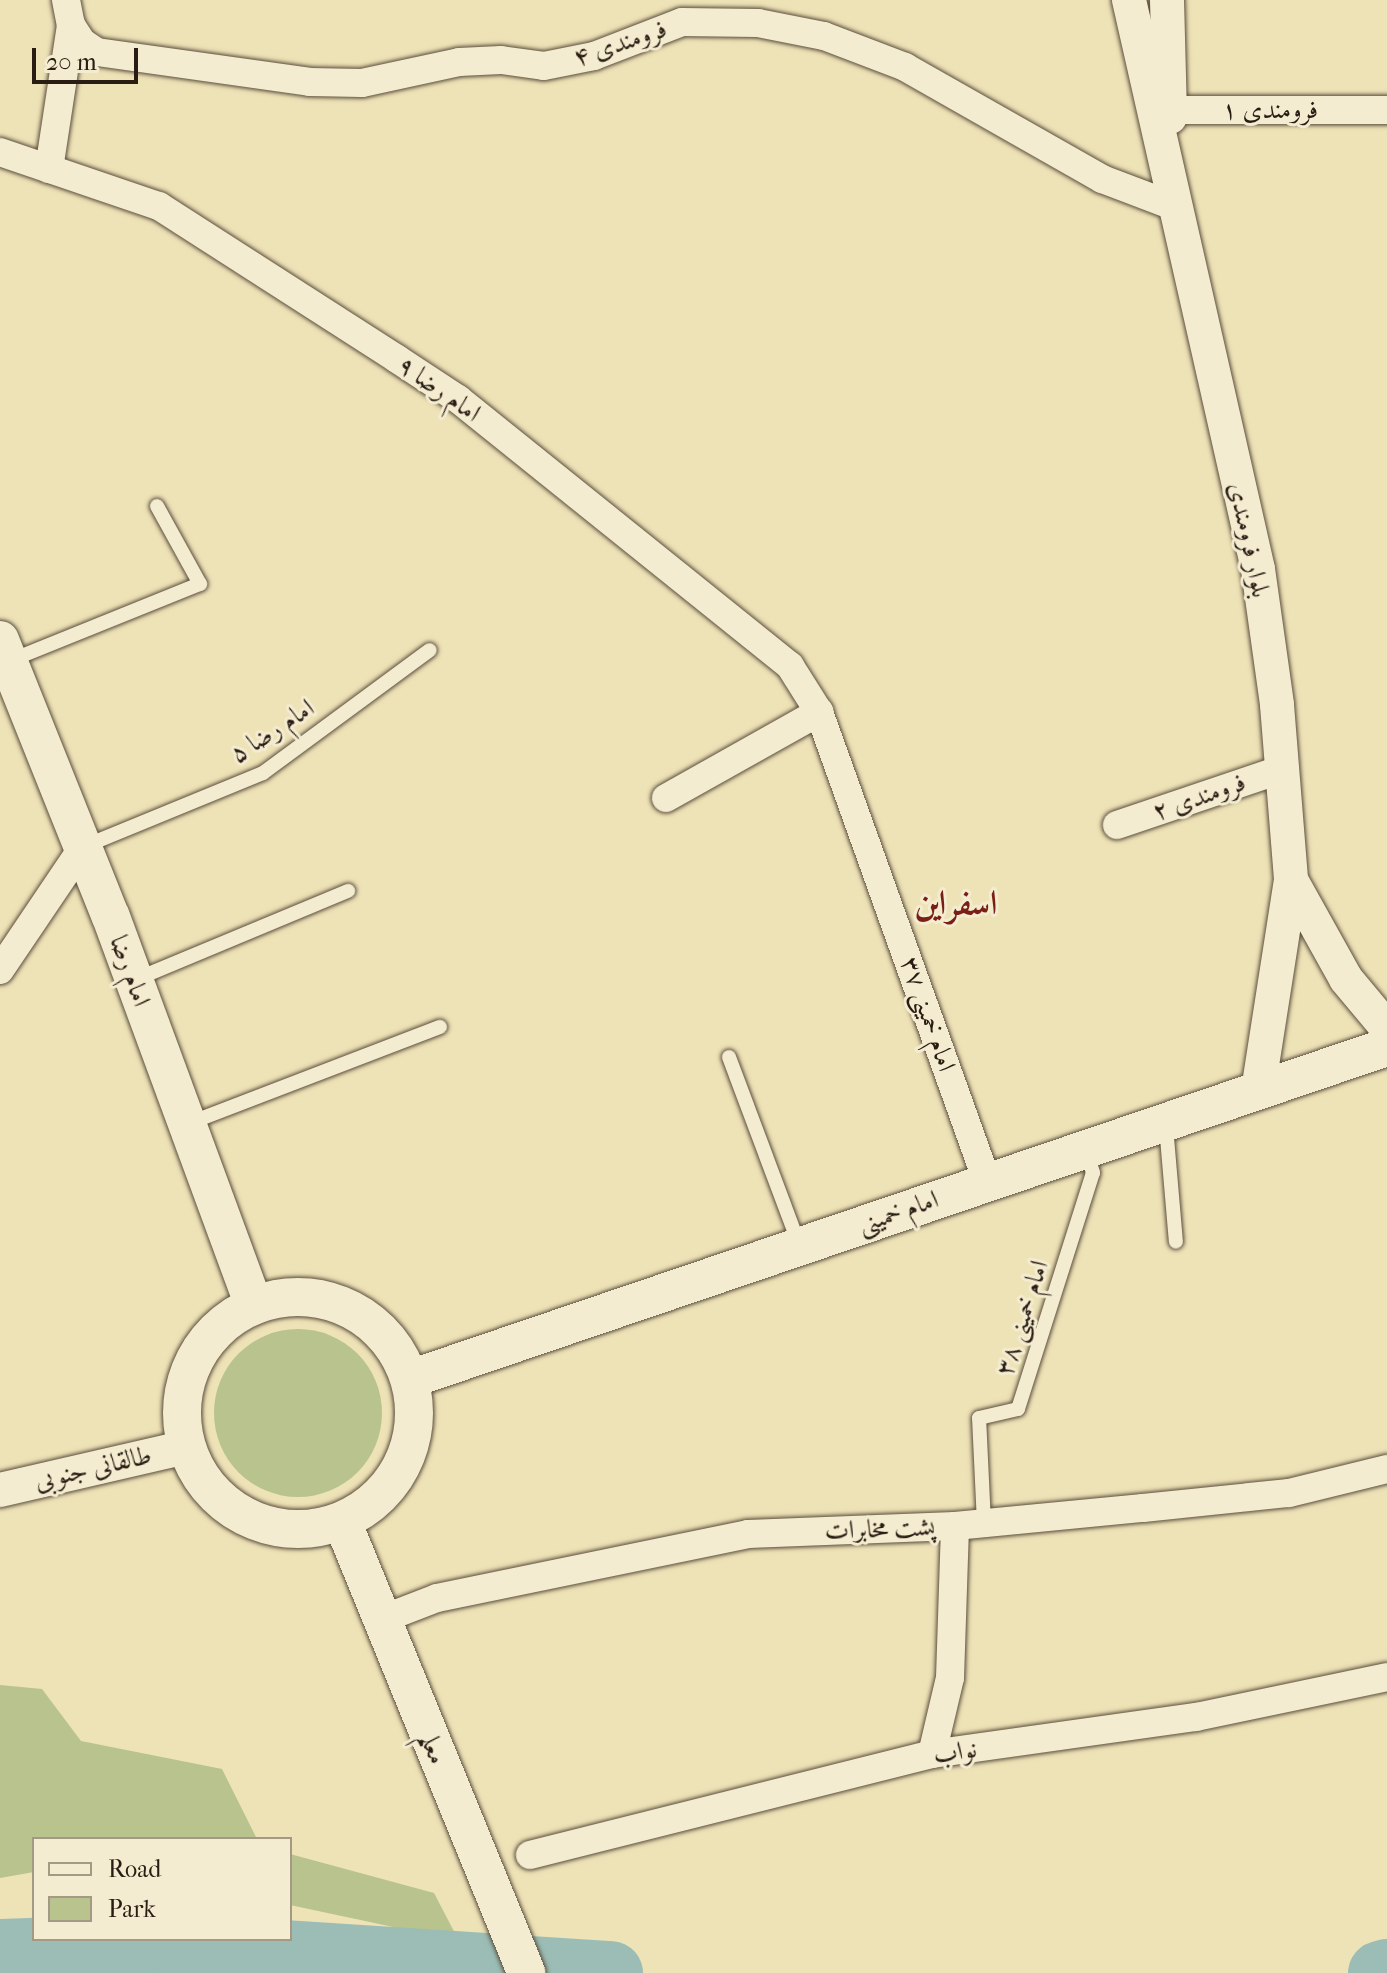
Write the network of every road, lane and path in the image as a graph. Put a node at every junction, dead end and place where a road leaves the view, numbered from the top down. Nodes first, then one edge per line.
1 (748, 0) edge
2 (1129, 0) edge
3 (1167, 0) edge
4 (69, 12) edge
5 (721, 23) junction
6 (1161, 110) junction
7 (1387, 110) edge
8 (0, 152) edge
9 (49, 169) junction
10 (1173, 206) junction
11 (157, 506) dead end
12 (430, 650) dead end
13 (3, 655) edge
14 (819, 712) junction
15 (1282, 769) junction
16 (666, 798) dead end
17 (1117, 825) dead end
18 (83, 847) junction
19 (1291, 880) junction
20 (348, 891) dead end
21 (0, 970) edge
22 (133, 980) junction
23 (440, 1027) dead end
24 (1387, 1028) edge
25 (1387, 1047) edge
26 (729, 1057) dead end
27 (1258, 1090) junction
28 (1165, 1122) junction
29 (187, 1124) junction
30 (1086, 1149) junction
31 (987, 1181) junction
32 (1176, 1242) dead end
33 (799, 1245) junction
34 (254, 1305) junction
35 (410, 1379) junction
36 (186, 1447) junction
37 (1387, 1469) edge
38 (0, 1490) edge
39 (342, 1521) junction
40 (984, 1523) junction
41 (955, 1526) junction
42 (380, 1620) junction
43 (1387, 1677) edge
44 (932, 1754) junction
45 (530, 1855) dead end
46 (526, 1973) edge

1 - 5 street
2 - 6 street, بلوار فرومندی
3 - 6 street, بلوار فرومندی
4 - 5 street, فرومندی ۴
4 - 9 street
5 - 10 street, فرومندی ۴
6 - 7 street, فرومندی ۱
6 - 10 street, بلوار فرومندی
8 - 9 street, امام رضا ۹
9 - 14 street, امام رضا ۹
10 - 15 street, بلوار فرومندی
11 - 13 lane
12 - 18 lane, امام رضا ۵
13 - 18 main road, امام رضا
14 - 16 street
14 - 31 street, امام خمینی ۳۷
15 - 17 street, فرومندی ۲
15 - 19 street, بلوار فرومندی
18 - 21 street
18 - 22 main road, امام رضا
19 - 24 street
19 - 27 street
20 - 22 lane
22 - 29 main road, امام رضا
23 - 29 lane
25 - 27 main road, امام خمینی
26 - 33 lane
27 - 28 main road, امام خمینی
28 - 30 main road, امام خمینی
28 - 32 lane
29 - 34 main road, امام رضا
30 - 31 main road, امام خمینی
30 - 40 lane, امام خمینی ۳۸
31 - 33 main road, امام خمینی
33 - 35 main road, امام خمینی
34 - 35 main road
34 - 36 main road
35 - 39 main road
36 - 38 street, طالقانی جنوبی
36 - 39 main road
37 - 40 street, پشت مخابرات
39 - 42 main road, معلم
40 - 41 street, پشت مخابرات
41 - 42 street, پشت مخابرات
41 - 44 street
42 - 46 main road, معلم
43 - 44 street, نواب
44 - 45 street, نواب

